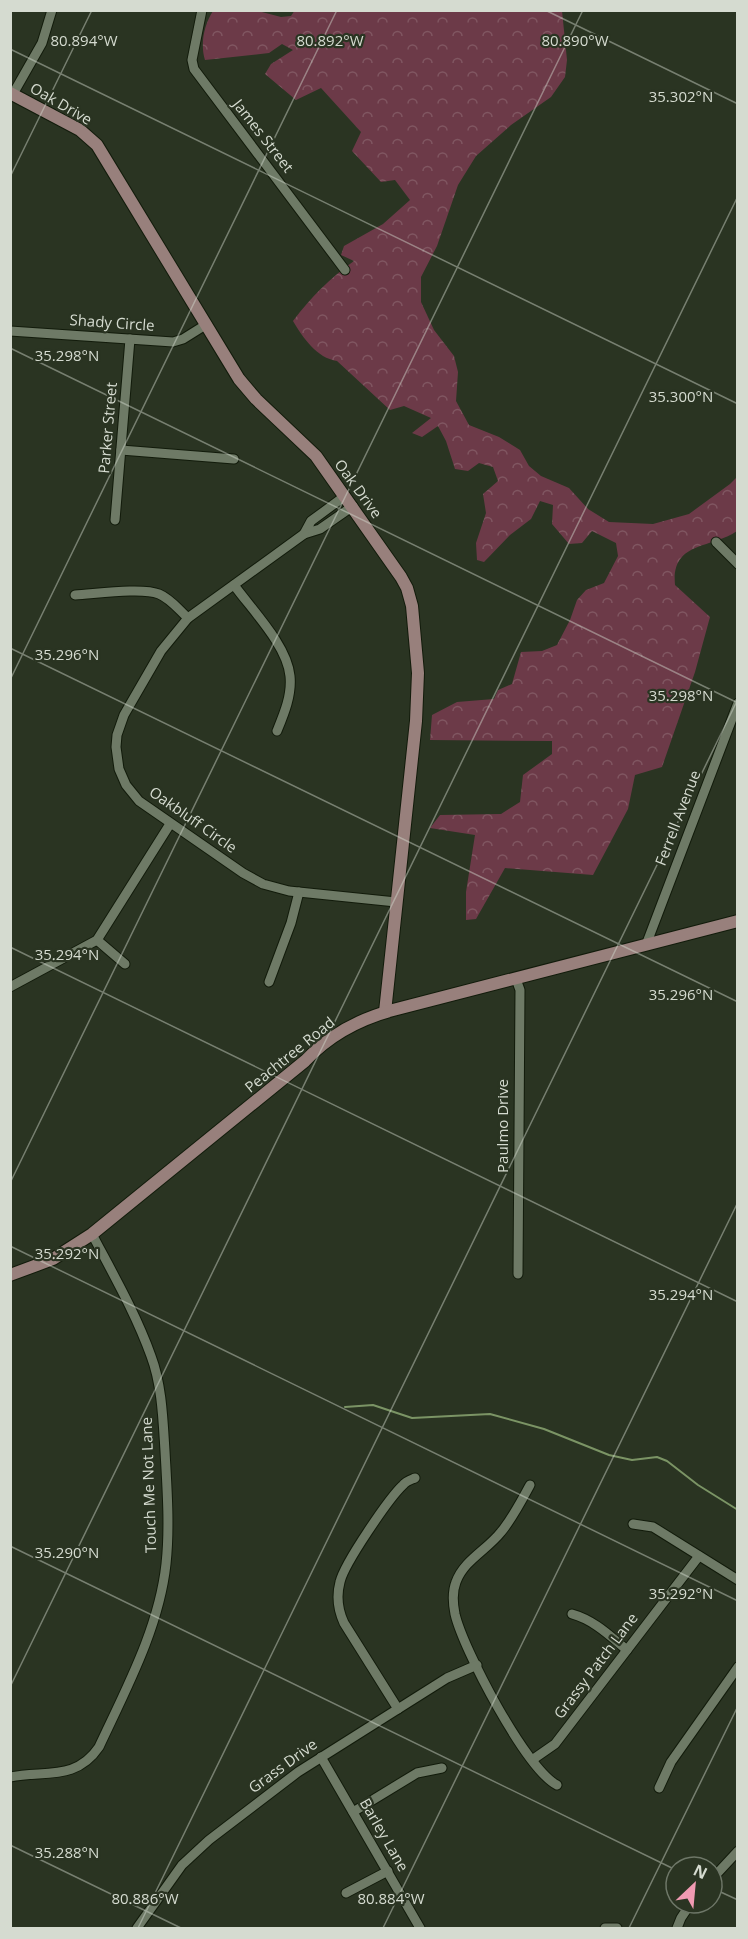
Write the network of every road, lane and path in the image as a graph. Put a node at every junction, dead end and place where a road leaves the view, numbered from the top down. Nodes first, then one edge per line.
1 (52, 10) edge
2 (202, 10) edge
3 (12, 93) edge
4 (345, 270) dead end
5 (207, 324) junction
6 (10, 331) edge
7 (130, 339) junction
8 (121, 450) junction
9 (234, 459) dead end
10 (345, 496) junction
11 (353, 506) junction
12 (115, 520) dead end
13 (304, 534) junction
14 (716, 542) dead end
15 (738, 564) edge
16 (234, 585) junction
17 (75, 595) dead end
18 (188, 618) junction
19 (738, 702) edge
20 (734, 725) edge
21 (277, 731) dead end
22 (170, 824) junction
23 (299, 892) junction
24 (396, 902) junction
25 (738, 921) edge
26 (98, 940) junction
27 (646, 945) junction
28 (125, 964) dead end
29 (516, 978) junction
30 (269, 982) dead end
31 (10, 987) edge
32 (384, 1012) junction
33 (92, 1234) junction
34 (518, 1274) dead end
35 (10, 1275) edge
36 (415, 1478) dead end
37 (530, 1485) dead end
38 (633, 1524) dead end
39 (699, 1556) junction
40 (738, 1580) edge
41 (572, 1614) dead end
42 (627, 1650) junction
43 (477, 1665) junction
44 (738, 1667) edge
45 (398, 1709) junction
46 (321, 1756) junction
47 (532, 1760) junction
48 (442, 1768) dead end
49 (10, 1778) edge
50 (557, 1785) dead end
51 (659, 1788) dead end
52 (353, 1812) junction
53 (737, 1854) edge
54 (724, 1867) edge
55 (388, 1871) junction
56 (346, 1893) dead end
57 (683, 1915) edge
58 (137, 1929) edge
59 (420, 1929) edge
60 (605, 1929) edge
61 (617, 1929) edge
62 (676, 1929) edge

1 - 3 street
2 - 4 street, James Street
3 - 5 street, Oak Drive
5 - 7 street, Shady Circle
5 - 10 street, Oak Drive
6 - 7 street, Shady Circle
7 - 8 street, Parker Street
8 - 9 street
8 - 12 street, Parker Street
10 - 11 street, Oak Drive
10 - 13 street, Oakbluff Circle
11 - 13 street, Oakbluff Circle
11 - 24 street, Oak Drive
13 - 16 street, Oakbluff Circle
14 - 15 street
16 - 18 street, Oakbluff Circle
16 - 21 street
17 - 18 street
18 - 22 street, Oakbluff Circle
19 - 20 street, Ferrell Avenue
20 - 27 street, Ferrell Avenue
22 - 23 street, Oakbluff Circle
22 - 26 street
23 - 24 street, Oakbluff Circle
23 - 30 street
24 - 32 street, Oak Drive
25 - 27 street, Peachtree Road
26 - 28 street
26 - 31 street
27 - 29 street, Peachtree Road
29 - 32 street, Peachtree Road
29 - 34 street, Paulmo Drive
32 - 33 street, Peachtree Road
33 - 35 street, Peachtree Road
33 - 49 street, Touch Me Not Lane
36 - 45 street
37 - 43 street
38 - 39 street
39 - 40 street
39 - 42 street, Grassy Patch Lane
41 - 42 street
42 - 47 street, Grassy Patch Lane
43 - 45 street, Grass Drive
43 - 47 street
44 - 51 street
45 - 46 street, Grass Drive
46 - 52 street, Barley Lane
46 - 58 street, Grass Drive
47 - 50 street
48 - 52 street
52 - 55 street, Barley Lane
53 - 54 street
55 - 56 street
55 - 59 street, Barley Lane
57 - 62 street
60 - 61 street

